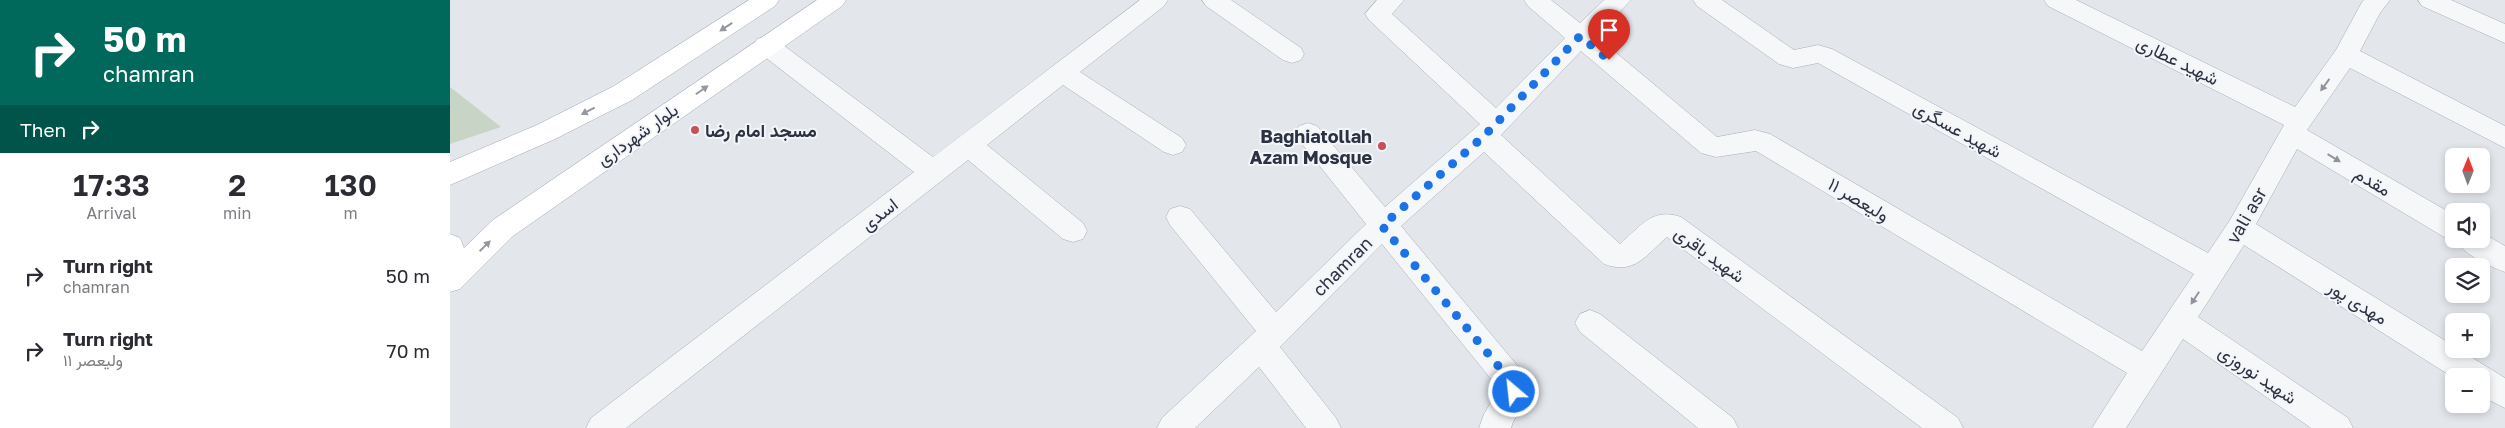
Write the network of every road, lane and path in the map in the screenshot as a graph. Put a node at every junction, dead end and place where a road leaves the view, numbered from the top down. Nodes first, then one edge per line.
1 (767, 0) edge
2 (834, 0) edge
3 (1156, 0) edge
4 (1214, 0) edge
5 (1392, 0) edge
6 (1536, 0) edge
7 (1619, 0) edge
8 (1705, 0) edge
9 (2056, 0) edge
10 (2430, 0) edge
11 (2367, 3) edge
12 (2505, 34) edge
13 (1580, 36) junction
14 (766, 45) junction
15 (1292, 54) dead end
16 (2346, 56) junction
17 (1062, 72) junction
18 (2295, 127) junction
19 (1490, 129) junction
20 (1308, 133) dead end
21 (2505, 138) edge
22 (969, 145) junction
23 (1173, 145) dead end
24 (933, 172) junction
25 (450, 174) edge
26 (1180, 217) dead end
27 (2445, 223) edge
28 (1382, 226) junction
29 (2240, 228) junction
30 (1073, 231) dead end
31 (450, 246) edge
32 (2485, 248) edge
33 (2505, 260) edge
34 (450, 263) edge
35 (2213, 270) junction
36 (450, 280) edge
37 (2180, 321) junction
38 (1590, 323) dead end
39 (1268, 339) junction
40 (2463, 368) edge
41 (2148, 370) junction
42 (2490, 385) edge
43 (2505, 394) edge
44 (602, 428) edge
45 (1173, 428) edge
46 (1325, 428) edge
47 (1495, 428) edge
48 (1722, 428) edge
49 (1947, 428) edge
50 (2108, 428) edge
51 (2337, 428) edge

1 -> 25 main road
2 - 14 main road, بلوار شهرداری
3 - 17 street, اسدی
4 - 15 street
5 - 19 street, شهید باقری
6 - 13 street, ولیعصر ۱۱
7 - 13 street, chamran
8 - 35 street, شهید عسگری
9 - 18 street, شهید عطاری
10 - 12 street
11 - 16 street, vali asr
13 - 19 street, chamran
13 - 41 street, ولیعصر ۱۱
14 - 24 street
36 -> 14 main road, بلوار شهرداری
16 -> 18 street, vali asr
16 - 21 street
17 - 22 street, اسدی
17 - 23 street
18 -> 27 street, مقدم
18 - 29 street, vali asr
19 - 28 street, chamran
19 - 49 street, شهید باقری
20 - 28 street
22 - 24 street, اسدی
22 - 30 street
24 - 44 street, اسدی
26 - 39 street
28 - 39 street, chamran
28 - 47 street
29 - 35 street, vali asr
29 - 40 street, مهدی پور
31 - 34 main road
32 - 33 street
35 -> 37 street, vali asr
37 - 41 street, vali asr
37 - 51 street, شهید نوروزی
38 - 48 street
39 - 45 street, chamran
39 - 46 street
41 - 50 street, vali asr
42 - 43 street

